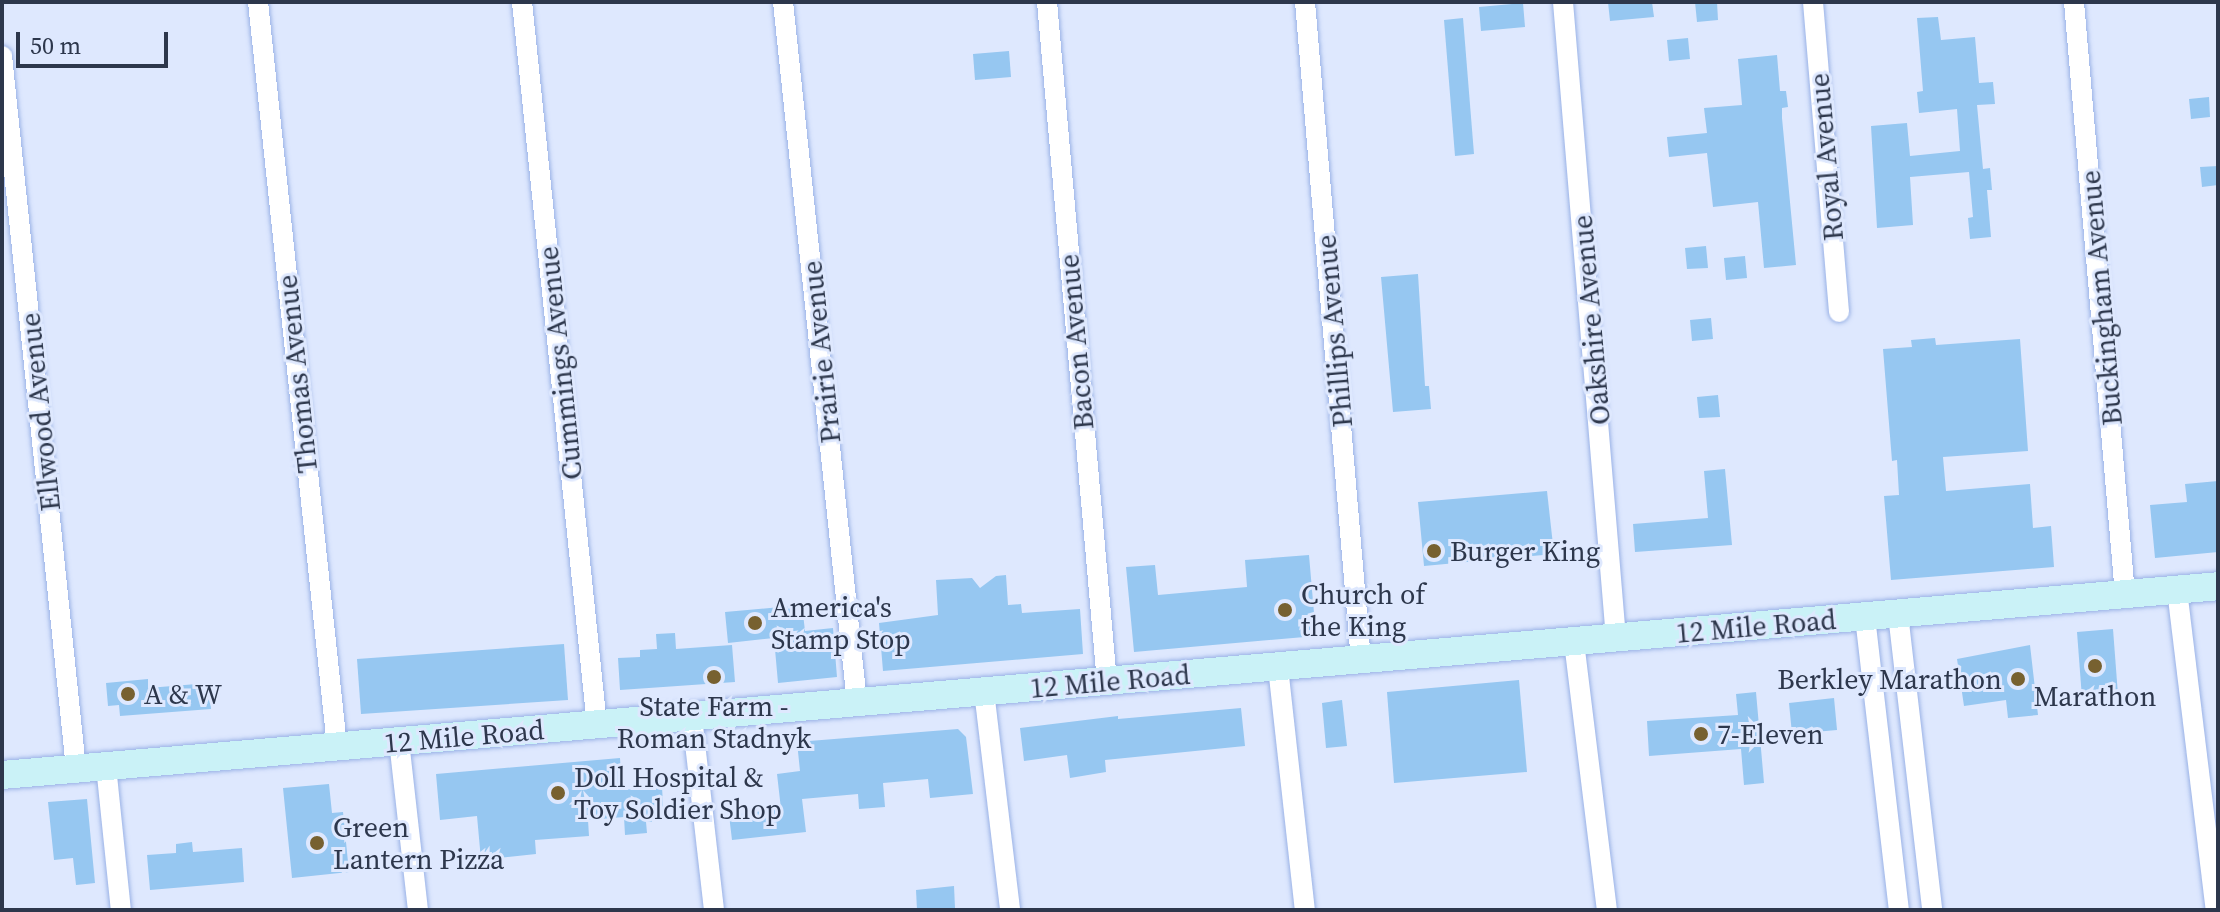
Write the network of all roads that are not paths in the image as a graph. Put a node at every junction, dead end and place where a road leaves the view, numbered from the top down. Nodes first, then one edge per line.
1 (258, 2) edge
2 (522, 2) edge
3 (783, 2) edge
4 (1047, 2) edge
5 (1305, 2) edge
6 (1563, 2) edge
7 (1813, 2) edge
8 (2074, 2) edge
9 (2, 56) edge
10 (1839, 312) dead end
11 (2218, 586) edge
12 (2177, 590) junction
13 (2125, 595) junction
14 (1898, 614) junction
15 (1865, 617) junction
16 (1616, 639) junction
17 (1574, 642) junction
18 (1361, 660) junction
19 (1278, 667) junction
20 (1107, 682) junction
21 (984, 691) junction
22 (857, 703) junction
23 (692, 717) junction
24 (597, 725) junction
25 (399, 741) junction
26 (337, 746) junction
27 (106, 766) junction
28 (76, 768) junction
29 (2, 775) edge
30 (1931, 909) edge
31 (121, 910) edge
32 (418, 910) edge
33 (714, 910) edge
34 (1010, 910) edge
35 (1305, 910) edge
36 (1607, 910) edge
37 (1900, 910) edge
38 (2216, 910) edge

1 - 26 street, Thomas Avenue
2 - 24 street, Cummings Avenue
3 - 22 street, Prairie Avenue
4 - 20 street, Bacon Avenue
5 - 18 street, Phillips Avenue
6 - 16 street, Oakshire Avenue
7 - 10 street, Royal Avenue
8 - 13 street, Buckingham Avenue
9 - 28 street, Ellwood Avenue
11 - 12 main road, 12 Mile Road
12 - 13 main road, 12 Mile Road
12 - 38 street
13 - 14 main road, 12 Mile Road
14 - 15 main road, 12 Mile Road
14 - 30 street
15 - 16 main road, 12 Mile Road
15 - 37 street
16 - 17 main road, 12 Mile Road
17 - 18 main road, 12 Mile Road
17 - 36 street
18 - 19 main road, 12 Mile Road
19 - 20 main road, 12 Mile Road
19 - 35 street
20 - 21 main road, 12 Mile Road
21 - 22 main road, 12 Mile Road
21 - 34 street
22 - 23 main road, 12 Mile Road
23 - 24 main road, 12 Mile Road
23 - 33 street
24 - 25 main road, 12 Mile Road
25 - 26 main road, 12 Mile Road
25 - 32 street
26 - 27 main road, 12 Mile Road
27 - 28 main road, 12 Mile Road
27 - 31 street
28 - 29 main road, 12 Mile Road

